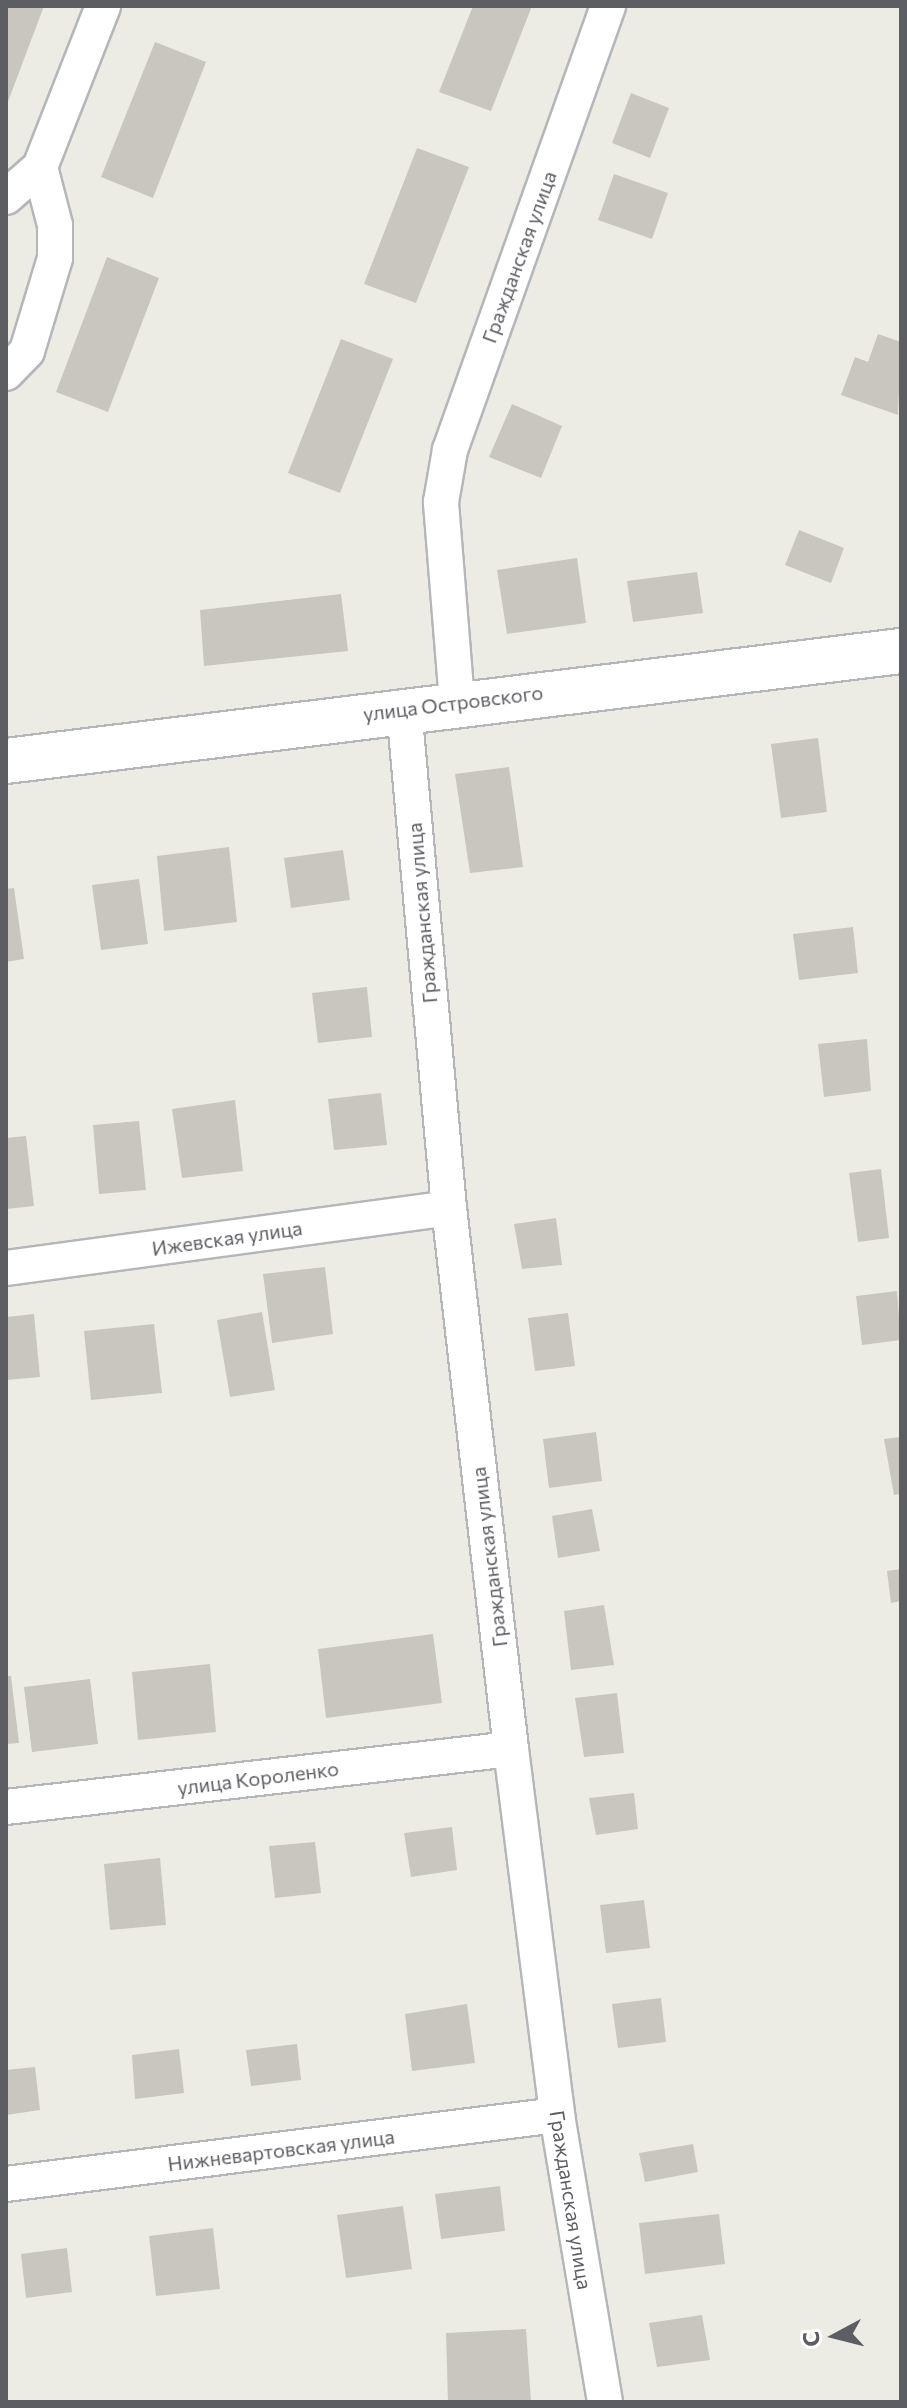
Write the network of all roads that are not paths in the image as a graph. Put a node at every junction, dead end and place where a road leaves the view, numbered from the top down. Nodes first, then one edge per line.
1 (103, 6) edge
2 (608, 6) edge
3 (40, 167) junction
4 (6, 197) edge
5 (6, 373) edge
6 (901, 651) edge
7 (457, 702) junction
8 (404, 708) junction
9 (6, 761) edge
10 (449, 1208) junction
11 (6, 1268) edge
12 (511, 1749) junction
13 (6, 1807) edge
14 (557, 2115) junction
15 (6, 2184) edge
16 (605, 2402) edge

1 - 3 street
2 - 7 street, Гражданская улица
3 - 4 street
3 - 5 street
6 - 7 street, улица Островского
7 - 8 street, улица Островского
8 - 9 street, улица Островского
8 - 10 street, Гражданская улица
10 - 11 street, Ижевская улица
10 - 12 street, Гражданская улица
12 - 13 street, улица Короленко
12 - 14 street, Гражданская улица
14 - 15 street, Нижневартовская улица
14 - 16 street, Гражданская улица

